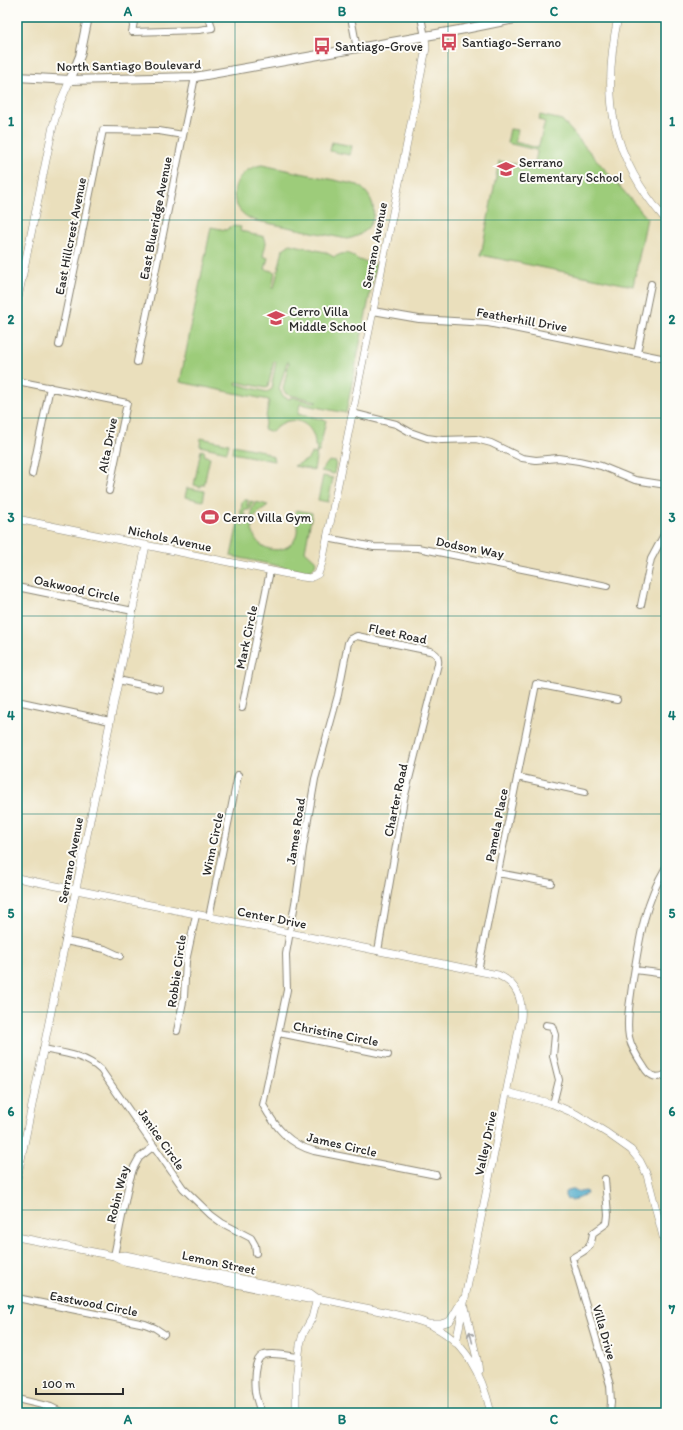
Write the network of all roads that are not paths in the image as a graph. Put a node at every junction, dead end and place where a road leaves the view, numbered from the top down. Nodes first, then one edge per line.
1 (88, 17) edge
2 (135, 17) edge
3 (209, 17) edge
4 (352, 17) edge
5 (421, 17) edge
6 (525, 17) edge
7 (618, 17) edge
8 (425, 37) junction
9 (357, 49) junction
10 (17, 77) edge
11 (195, 78) junction
12 (70, 80) junction
13 (183, 135) junction
14 (666, 220) edge
15 (651, 284) dead end
16 (17, 303) edge
17 (373, 311) junction
18 (59, 345) dead end
19 (637, 353) junction
20 (666, 359) edge
21 (137, 362) dead end
22 (17, 381) edge
23 (50, 387) junction
24 (352, 414) junction
25 (32, 474) dead end
26 (666, 485) edge
27 (109, 490) dead end
28 (17, 519) edge
29 (666, 531) edge
30 (327, 538) junction
31 (146, 546) junction
32 (270, 571) junction
33 (318, 574) joint
34 (607, 586) dead end
35 (17, 587) edge
36 (641, 605) dead end
37 (132, 611) junction
38 (352, 637) joint
39 (437, 656) joint
40 (118, 680) junction
41 (160, 689) dead end
42 (617, 700) dead end
43 (17, 701) edge
44 (242, 708) dead end
45 (110, 721) junction
46 (238, 775) dead end
47 (517, 777) junction
48 (584, 792) dead end
49 (666, 867) edge
50 (498, 873) junction
51 (17, 878) edge
52 (551, 883) dead end
53 (76, 890) junction
54 (196, 915) junction
55 (209, 917) junction
56 (289, 933) junction
57 (66, 941) junction
58 (378, 951) junction
59 (120, 956) dead end
60 (634, 970) junction
61 (478, 971) junction
62 (666, 974) edge
63 (516, 990) joint
64 (546, 1024) dead end
65 (177, 1031) dead end
66 (279, 1033) junction
67 (43, 1049) junction
68 (388, 1055) dead end
69 (666, 1074) edge
70 (507, 1092) junction
71 (553, 1104) junction
72 (154, 1146) junction
73 (436, 1175) dead end
74 (605, 1179) dead end
75 (17, 1180) edge
76 (17, 1237) edge
77 (666, 1248) edge
78 (256, 1253) dead end
79 (114, 1256) junction
80 (466, 1293) junction
81 (17, 1298) edge
82 (317, 1298) junction
83 (464, 1301) junction
84 (429, 1325) junction
85 (164, 1334) dead end
86 (456, 1343) junction
87 (298, 1357) junction
88 (479, 1374) junction
89 (17, 1399) edge
90 (63, 1413) edge
91 (261, 1413) edge
92 (296, 1413) edge
93 (491, 1413) edge
94 (610, 1413) edge

1 - 12 main road
2 - 3 street
4 - 9 street
5 - 8 street
6 - 8 main road, North Santiago Boulevard
7 - 14 street
8 - 9 main road, North Santiago Boulevard
8 - 17 street, Serrano Avenue
9 - 11 main road, North Santiago Boulevard
10 - 12 main road, North Santiago Boulevard
11 - 12 main road, North Santiago Boulevard
11 - 13 street, East Blueridge Avenue
12 - 16 street
13 - 18 street, East Hillcrest Avenue
13 - 21 street, East Blueridge Avenue
15 - 19 street
17 - 19 street, Featherhill Drive
17 - 24 street, Serrano Avenue
19 - 20 street, Featherhill Drive
22 - 23 street
23 - 25 street
23 - 27 street, Alta Drive
24 - 26 street
24 - 30 street, Serrano Avenue
28 - 31 street, Nichols Avenue
29 - 36 street
30 - 33 street, Serrano Avenue
30 - 34 street, Dodson Way
31 - 32 street, Nichols Avenue
31 - 37 street, Serrano Avenue
32 - 33 street, Nichols Avenue
32 - 44 street, Mark Circle
35 - 37 street, Oakwood Circle
37 - 40 street, Serrano Avenue
38 - 39 street, Fleet Road
38 - 56 street, James Road
39 - 58 street, Charter Road
40 - 41 street
40 - 45 street, Serrano Avenue
42 - 47 street, Pamela Place
43 - 45 street
45 - 53 street, Serrano Avenue
46 - 55 street, Winn Circle
47 - 48 street
47 - 50 street, Pamela Place
49 - 60 street
50 - 52 street
50 - 61 street, Pamela Place
51 - 53 street, Center Drive
53 - 54 street, Center Drive
53 - 57 street, Serrano Avenue
54 - 55 street, Center Drive
54 - 65 street, Robbie Circle
55 - 56 street, Center Drive
56 - 58 street, Center Drive
56 - 66 street, James Road
57 - 59 street
57 - 67 street, Serrano Avenue
58 - 61 street, Center Drive
60 - 62 street
60 - 69 street
61 - 63 street, Center Drive
63 - 70 street, Valley Drive
64 - 71 street
66 - 68 street, Christine Circle
66 - 73 street, James Circle
67 - 72 street, Janice Circle
67 - 75 street, Serrano Avenue
70 - 71 street
70 - 80 street, Valley Drive
71 - 77 street
72 - 78 street, Janice Circle
72 - 79 street, Robin Way
74 - 94 street, Villa Drive
76 - 79 street, Lemon Street
79 - 82 street, Lemon Street
80 - 83 street, Valley Drive
80 - 84 street
81 - 85 street, Eastwood Circle
82 - 84 street, Lemon Street
82 - 87 street
83 - 86 street, Valley Drive
88 -> 83 street, Valley Drive
84 - 86 street, Lemon Street
86 - 88 street, Valley Drive
87 - 91 street
87 - 92 street
88 - 93 street, Valley Drive
89 - 90 street

